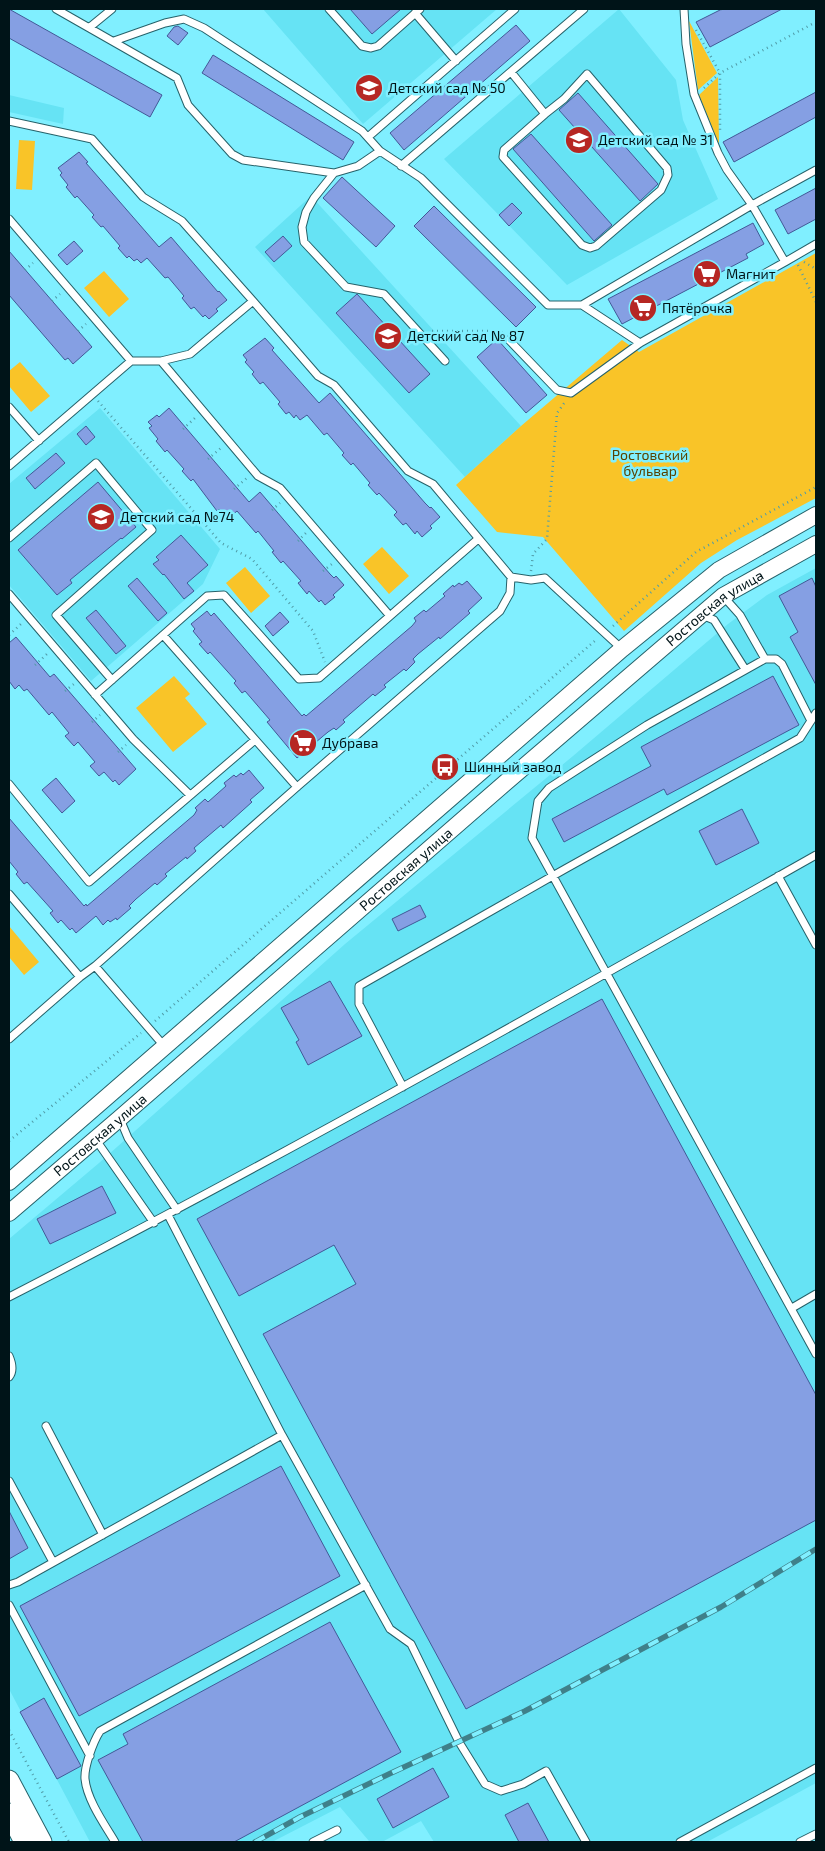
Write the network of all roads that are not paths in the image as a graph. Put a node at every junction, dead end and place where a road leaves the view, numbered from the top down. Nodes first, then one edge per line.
1 (56, 9) edge
2 (112, 9) edge
3 (329, 9) edge
4 (515, 9) edge
5 (584, 9) edge
6 (684, 9) edge
7 (418, 11) edge
8 (90, 28) junction
9 (114, 41) junction
10 (456, 61) junction
11 (511, 72) junction
12 (545, 114) junction
13 (9, 121) edge
14 (368, 137) junction
15 (380, 151) junction
16 (402, 166) junction
17 (816, 170) edge
18 (334, 173) junction
19 (752, 205) junction
20 (9, 219) edge
21 (816, 244) edge
22 (785, 262) junction
23 (253, 302) junction
24 (582, 305) junction
25 (508, 340) road end
26 (640, 343) junction
27 (131, 361) junction
28 (162, 361) junction
29 (445, 361) dead end
30 (9, 407) edge
31 (39, 441) junction
32 (9, 466) edge
33 (816, 516) edge
34 (9, 538) edge
35 (478, 539) junction
36 (815, 547) edge
37 (512, 577) junction
38 (709, 578) junction
39 (9, 594) edge
40 (723, 596) junction
41 (702, 615) junction
42 (390, 616) junction
43 (163, 635) junction
44 (622, 649) junction
45 (765, 659) junction
46 (745, 669) junction
47 (112, 680) junction
48 (95, 695) junction
49 (816, 713) edge
50 (811, 721) junction
51 (255, 740) junction
52 (9, 784) edge
53 (297, 787) junction
54 (190, 795) junction
55 (816, 855) edge
56 (554, 876) junction
57 (778, 876) junction
58 (9, 894) edge
59 (816, 946) edge
60 (95, 966) junction
61 (607, 973) junction
62 (80, 976) junction
63 (9, 1039) edge
64 (165, 1048) junction
65 (181, 1066) junction
66 (402, 1087) junction
67 (120, 1118) junction
68 (95, 1140) junction
69 (9, 1182) edge
70 (177, 1210) junction
71 (9, 1213) edge
72 (168, 1215) junction
73 (154, 1223) junction
74 (816, 1294) edge
75 (9, 1297) edge
76 (792, 1308) junction
77 (816, 1354) edge
78 (9, 1356) edge
79 (9, 1377) edge
80 (46, 1426) dead end
81 (282, 1434) junction
82 (9, 1480) edge
83 (103, 1535) junction
84 (53, 1562) junction
85 (366, 1585) junction
86 (9, 1586) edge
87 (9, 1604) edge
88 (90, 1756) junction
89 (816, 1768) edge
90 (9, 1780) edge
91 (9, 1813) edge
92 (337, 1830) dead end
93 (816, 1834) edge
94 (24, 1842) edge
95 (42, 1842) edge
96 (115, 1842) edge
97 (313, 1842) edge
98 (586, 1842) edge
99 (680, 1842) edge
100 (800, 1842) edge

1 - 8 lane
2 - 8 lane
3 - 7 lane
4 - 10 lane
5 - 11 lane
6 - 19 lane
7 - 10 lane
8 - 9 lane
9 - 14 lane
9 - 18 lane
10 - 14 lane
11 - 12 lane
11 - 16 lane
12 - 12 lane
13 - 23 lane
14 - 15 lane
15 - 16 lane
15 - 18 lane
16 - 24 lane
17 - 19 lane
18 - 29 lane
19 - 22 lane
19 - 24 lane
20 - 27 lane
21 - 22 lane
22 - 26 lane
23 - 28 lane
23 - 35 lane
24 - 26 lane
25 - 26 lane
27 - 28 lane
27 - 31 lane
28 - 42 lane
30 - 31 lane
31 - 32 lane
33 - 38 street, Ростовская улица
34 - 47 lane
35 - 37 lane
35 - 42 lane
36 - 40 street, Ростовская улица
37 - 44 lane
37 - 53 lane
38 - 40 street
38 - 44 street, Ростовская улица
39 - 48 lane
40 - 41 street, Ростовская улица
40 - 45 lane
41 - 46 lane
41 - 65 street, Ростовская улица
42 - 43 lane
43 - 47 lane
43 - 51 lane
44 - 64 street, Ростовская улица
45 - 46 lane
45 - 50 lane
46 - 56 lane
47 - 48 lane
48 - 54 lane
49 - 50 lane
50 - 56 lane
51 - 53 lane
51 - 54 lane
52 - 54 lane
53 - 60 lane
55 - 57 lane
56 - 61 lane
56 - 66 lane
57 - 59 lane
57 - 61 lane
58 - 62 lane
60 - 62 lane
60 - 64 lane
61 - 66 lane
61 - 76 lane
62 - 63 lane
64 - 65 street
64 - 69 street, Ростовская улица
65 - 67 street, Ростовская улица
66 - 70 lane
67 - 68 street, Ростовская улица
67 - 70 lane
68 - 71 street, Ростовская улица
68 - 73 lane
70 - 72 lane
72 - 73 lane
72 - 81 lane
73 - 75 lane
74 - 76 lane
76 - 77 lane
78 - 79 lane
80 - 83 lane
81 - 83 lane
81 - 85 lane
82 - 84 lane
83 - 84 lane
84 - 86 lane
85 - 88 lane
85 - 98 lane
87 - 88 lane
88 - 96 lane
89 - 99 lane
90 - 95 main road
91 - 94 main road
92 - 97 lane
93 - 100 lane

